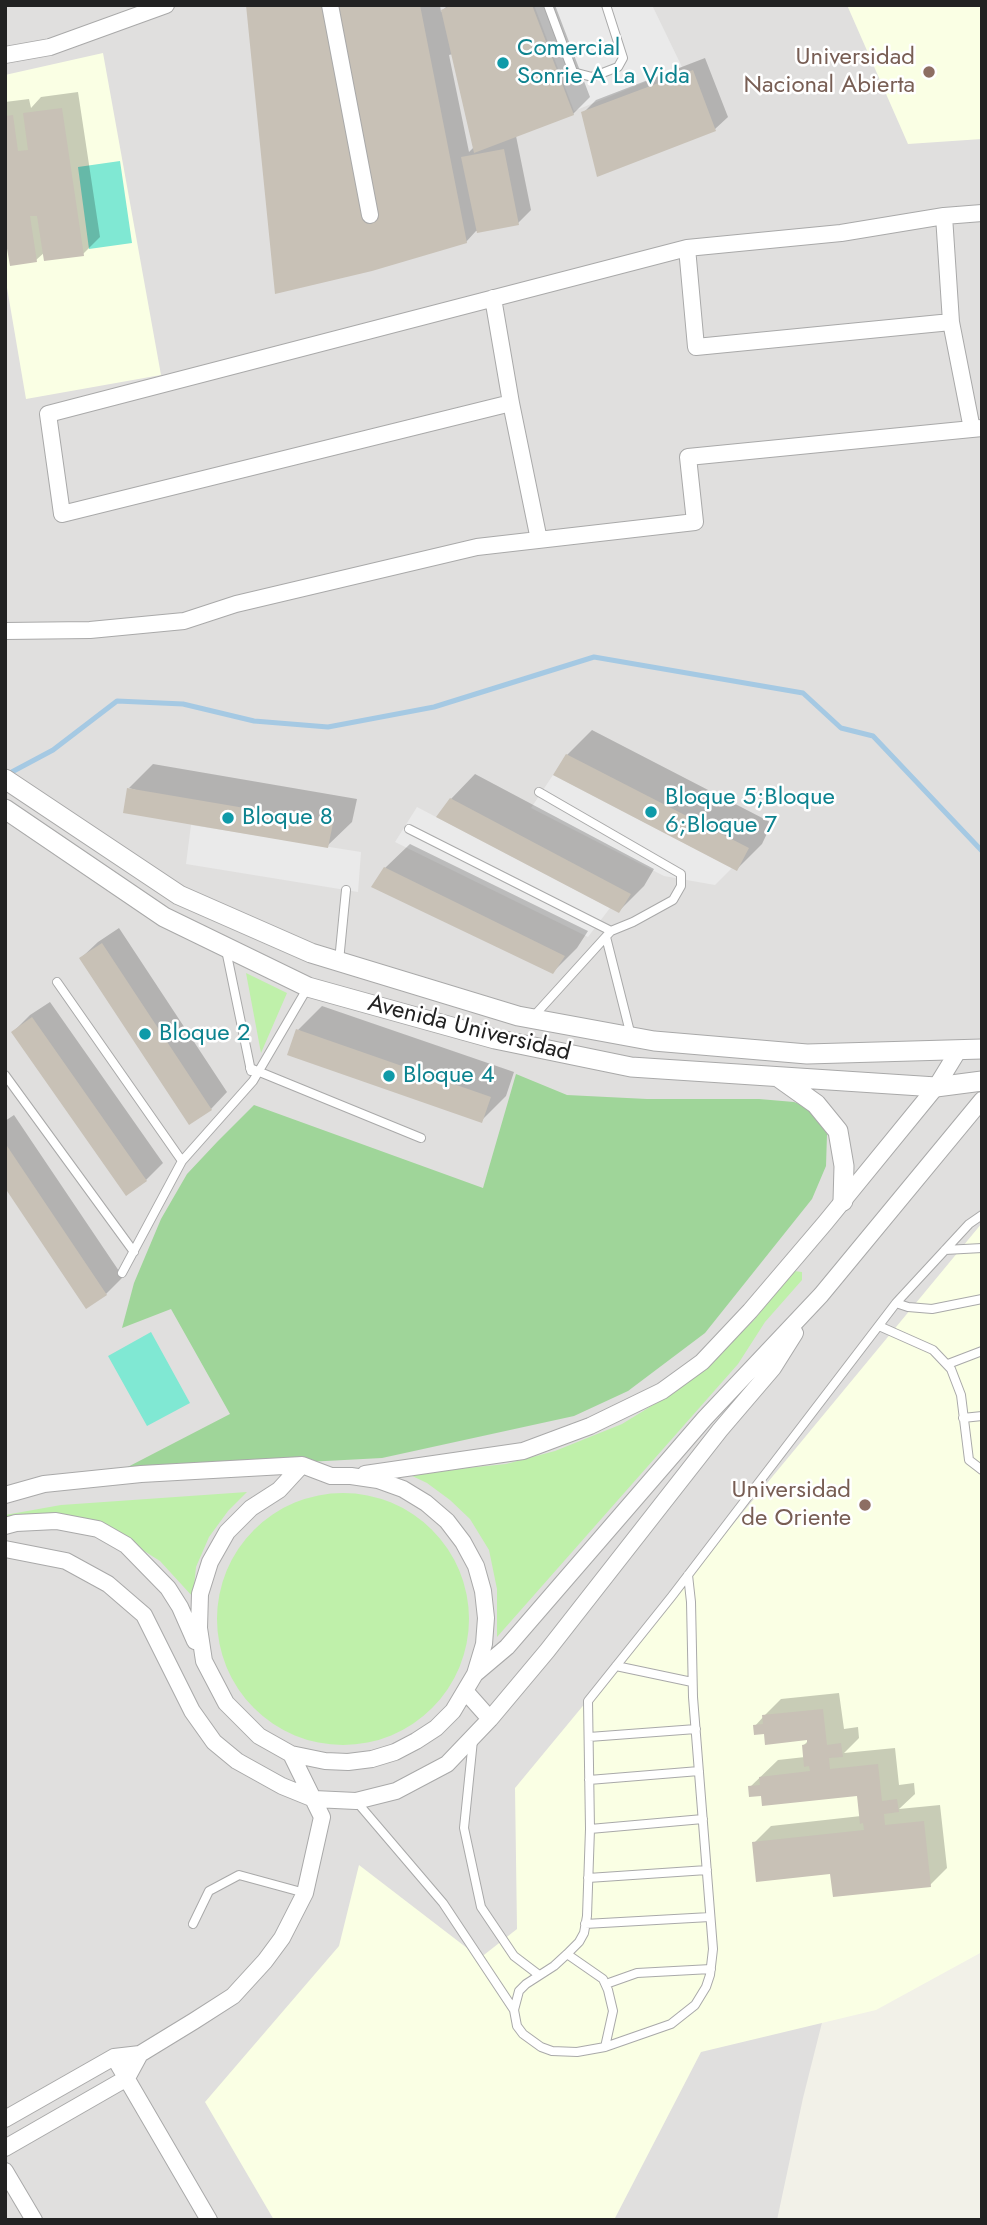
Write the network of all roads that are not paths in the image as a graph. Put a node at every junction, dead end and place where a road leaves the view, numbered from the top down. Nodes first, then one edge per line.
1 (166, 5) edge
2 (330, 5) edge
3 (548, 5) edge
4 (606, 5) edge
5 (5, 55) edge
6 (982, 213) edge
7 (370, 215) dead end
8 (944, 216) junction
9 (687, 248) junction
10 (493, 298) junction
11 (951, 323) junction
12 (511, 403) junction
13 (977, 428) edge
14 (539, 540) junction
15 (5, 631) edge
16 (5, 779) edge
17 (539, 792) dead end
18 (5, 808) edge
19 (409, 829) dead end
20 (346, 890) dead end
21 (608, 934) junction
22 (225, 947) junction
23 (339, 961) junction
24 (57, 982) dead end
25 (308, 987) junction
26 (532, 1018) junction
27 (632, 1037) junction
28 (982, 1049) edge
29 (958, 1051) junction
30 (254, 1070) junction
31 (5, 1075) edge
32 (777, 1077) junction
33 (982, 1081) edge
34 (936, 1087) junction
35 (982, 1100) edge
36 (421, 1138) dead end
37 (182, 1161) junction
38 (843, 1201) junction
39 (982, 1215) edge
40 (982, 1248) edge
41 (944, 1250) junction
42 (134, 1252) junction
43 (122, 1273) dead end
44 (821, 1295) junction
45 (982, 1299) edge
46 (896, 1303) junction
47 (878, 1325) junction
48 (982, 1351) edge
49 (948, 1364) junction
50 (982, 1416) edge
51 (963, 1418) junction
52 (302, 1465) junction
53 (982, 1470) edge
54 (351, 1476) junction
55 (5, 1495) edge
56 (5, 1526) edge
57 (5, 1549) edge
58 (688, 1576) junction
59 (204, 1661) junction
60 (616, 1666) junction
61 (475, 1674) junction
62 (692, 1682) junction
63 (467, 1692) junction
64 (490, 1719) junction
65 (696, 1729) junction
66 (474, 1736) junction
67 (589, 1737) junction
68 (291, 1754) junction
69 (699, 1771) junction
70 (589, 1780) junction
71 (314, 1798) junction
72 (356, 1801) junction
73 (703, 1819) junction
74 (590, 1829) junction
75 (707, 1870) junction
76 (588, 1878) junction
77 (305, 1893) junction
78 (710, 1917) junction
79 (193, 1924) dead end
80 (586, 1924) junction
81 (567, 1954) junction
82 (711, 1969) junction
83 (539, 1975) junction
84 (606, 1984) junction
85 (514, 2010) junction
86 (605, 2047) junction
87 (140, 2054) junction
88 (114, 2057) junction
89 (127, 2078) junction
90 (5, 2119) edge
91 (5, 2148) edge
92 (5, 2171) edge
93 (34, 2220) edge
94 (209, 2220) edge

1 - 5 street
2 - 7 street
3 - 4 lane
6 - 8 street
8 - 9 street
8 - 11 street
9 - 10 street
9 - 11 street
10 - 12 street
10 - 12 street
11 - 13 street
12 - 14 street
13 - 14 street
14 - 15 street
16 - 23 street, Avenida Universidad
17 - 21 lane
18 - 22 street, Avenida Universidad
19 - 21 lane
20 - 23 lane
21 - 26 lane
21 - 27 lane
22 - 25 street, Avenida Universidad
22 - 30 lane
23 - 26 street, Avenida Universidad
24 - 37 lane
25 - 30 lane
25 - 32 street, Avenida Universidad
26 - 27 street, Avenida Universidad
27 - 29 street, Avenida Universidad
28 - 29 street, Avenida Universidad
29 - 34 street
30 - 36 lane
30 - 37 lane
31 - 42 lane
32 - 34 street, Avenida Universidad
32 - 38 street
33 - 34 street, Avenida Universidad
34 - 38 street
35 - 44 street
37 - 42 lane
38 - 54 street
39 - 41 lane
40 - 41 lane
41 - 46 lane
42 - 43 lane
44 - 61 street
44 - 64 street
45 - 46 lane
46 - 47 lane
47 - 49 lane
47 - 58 lane
48 - 49 lane
49 - 51 lane
50 - 51 lane
51 - 53 lane
52 - 54 street
52 - 55 street
52 - 59 street
54 - 61 street
56 - 59 street
57 - 71 street
58 - 60 lane
58 - 62 lane
59 - 68 street
60 - 62 lane
60 - 67 lane
61 - 63 street
62 - 65 lane
63 - 64 street
63 - 68 street
64 - 66 street
65 - 67 lane
65 - 69 lane
66 - 72 street
66 - 83 lane
67 - 70 lane
68 - 71 street
69 - 70 lane
69 - 73 lane
70 - 74 lane
71 - 72 street
71 - 77 street
72 - 85 lane
73 - 74 lane
73 - 75 lane
74 - 76 lane
75 - 76 lane
75 - 78 lane
76 - 80 lane
77 - 79 lane
77 - 87 street
78 - 80 lane
78 - 82 lane
80 - 81 lane
81 - 83 lane
81 - 84 lane
82 - 84 lane
82 - 86 lane
83 - 85 lane
84 - 86 lane
85 - 86 lane
87 - 88 street
87 - 89 street
88 - 89 street
88 - 90 street
89 - 91 street
89 - 94 street
92 - 93 street

